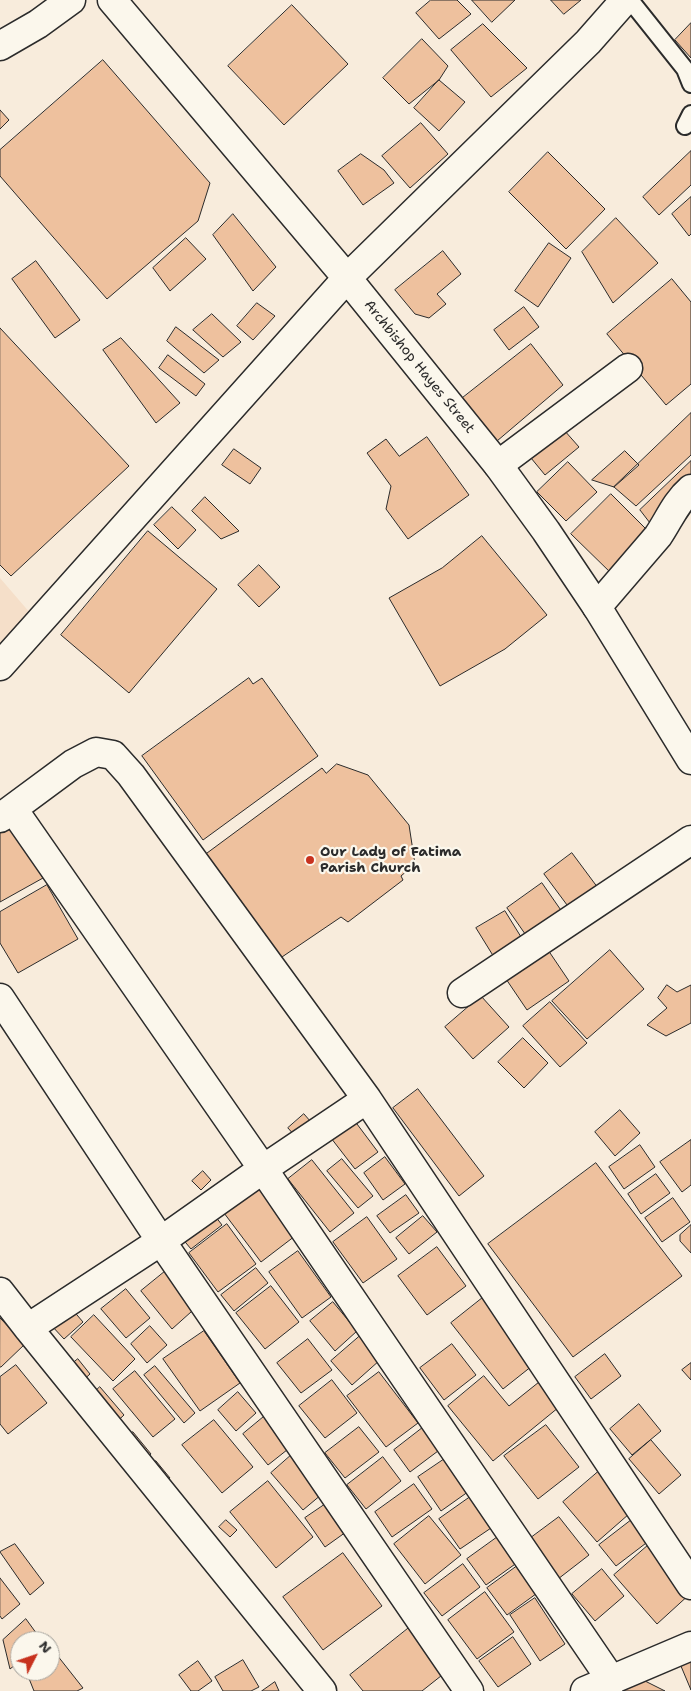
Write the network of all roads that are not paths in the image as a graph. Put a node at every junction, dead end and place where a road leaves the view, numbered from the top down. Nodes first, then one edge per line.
1 (71, 0) edge
2 (625, 0) edge
3 (630, 0) edge
4 (117, 2) edge
5 (0, 46) edge
6 (691, 84) edge
7 (346, 278) junction
8 (628, 368) dead end
9 (498, 465) junction
10 (691, 489) edge
11 (596, 607) junction
12 (0, 666) edge
13 (691, 760) edge
14 (7, 814) edge
15 (691, 840) edge
16 (462, 994) dead end
17 (0, 998) edge
18 (367, 1099) junction
19 (263, 1169) junction
20 (161, 1241) junction
21 (0, 1292) edge
22 (28, 1328) junction
23 (691, 1585) edge
24 (691, 1646) edge
25 (612, 1681) junction
26 (322, 1691) edge
27 (469, 1691) edge
28 (585, 1691) edge

1 - 5 street
2 - 7 street
3 - 6 lane
4 - 7 street, Archbishop Hayes Street
7 - 9 street, Archbishop Hayes Street
7 - 12 street
8 - 9 street
9 - 11 street, Archbishop Hayes Street
10 - 11 street
11 - 13 street, Archbishop Hayes Street
14 - 18 street
14 - 19 street
15 - 16 street
17 - 20 street
18 - 19 street
18 - 23 street
19 - 20 street
19 - 25 street
20 - 22 street
20 - 27 street
21 - 22 street
22 - 26 street
24 - 25 street
25 - 28 street

